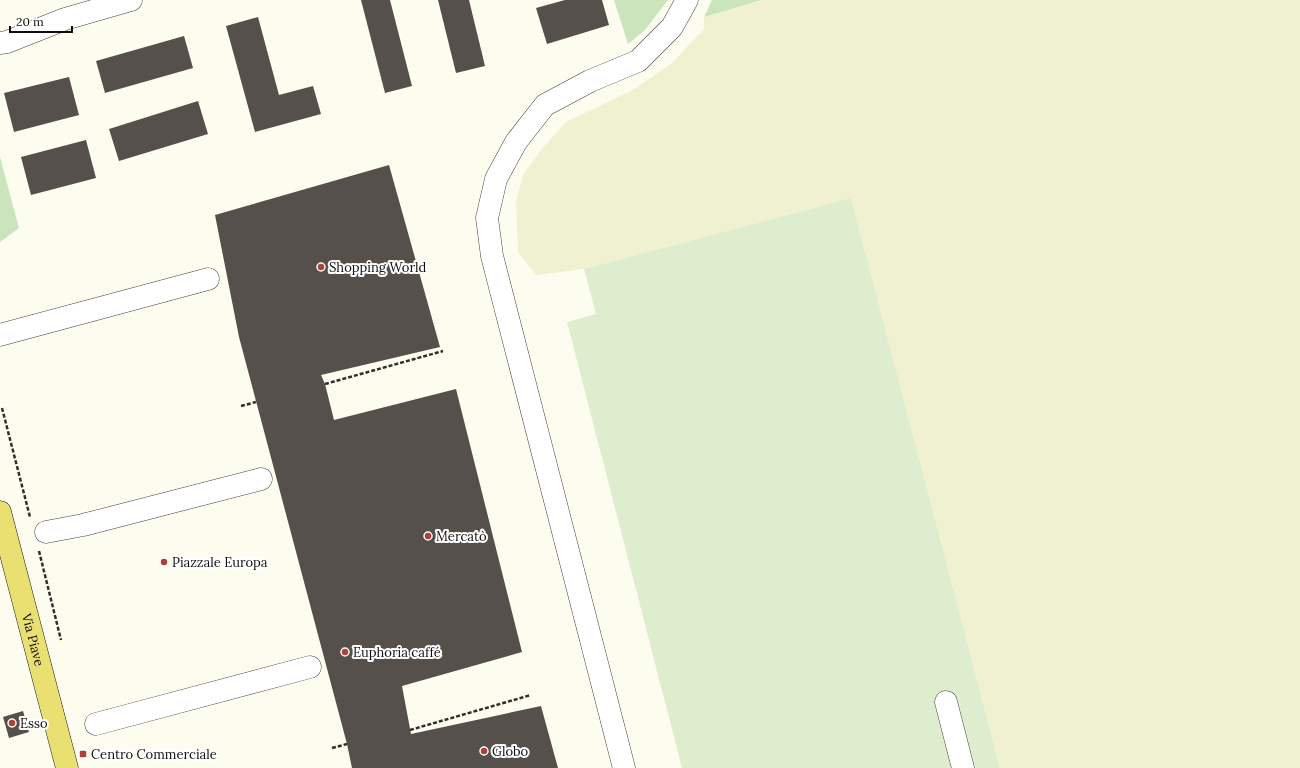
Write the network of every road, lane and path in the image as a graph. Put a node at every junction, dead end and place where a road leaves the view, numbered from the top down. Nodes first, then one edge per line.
1 (131, 0) edge
2 (687, 0) edge
3 (2, 40) edge
4 (208, 279) dead end
5 (0, 336) edge
6 (442, 351) dead end
7 (325, 384) dead end
8 (256, 402) dead end
9 (241, 406) dead end
10 (261, 479) dead end
11 (0, 512) edge
12 (46, 532) dead end
13 (310, 667) dead end
14 (531, 695) dead end
15 (946, 702) dead end
16 (96, 724) dead end
17 (410, 730) dead end
18 (347, 744) dead end
19 (332, 748) dead end
20 (67, 768) edge
21 (624, 768) edge
22 (963, 768) edge

1 - 3 street
2 - 21 street
4 - 5 street
6 - 7 path
8 - 9 path
10 - 12 street
11 - 20 main road, Via Piave
13 - 16 street
14 - 17 path
15 - 22 street
18 - 19 path

